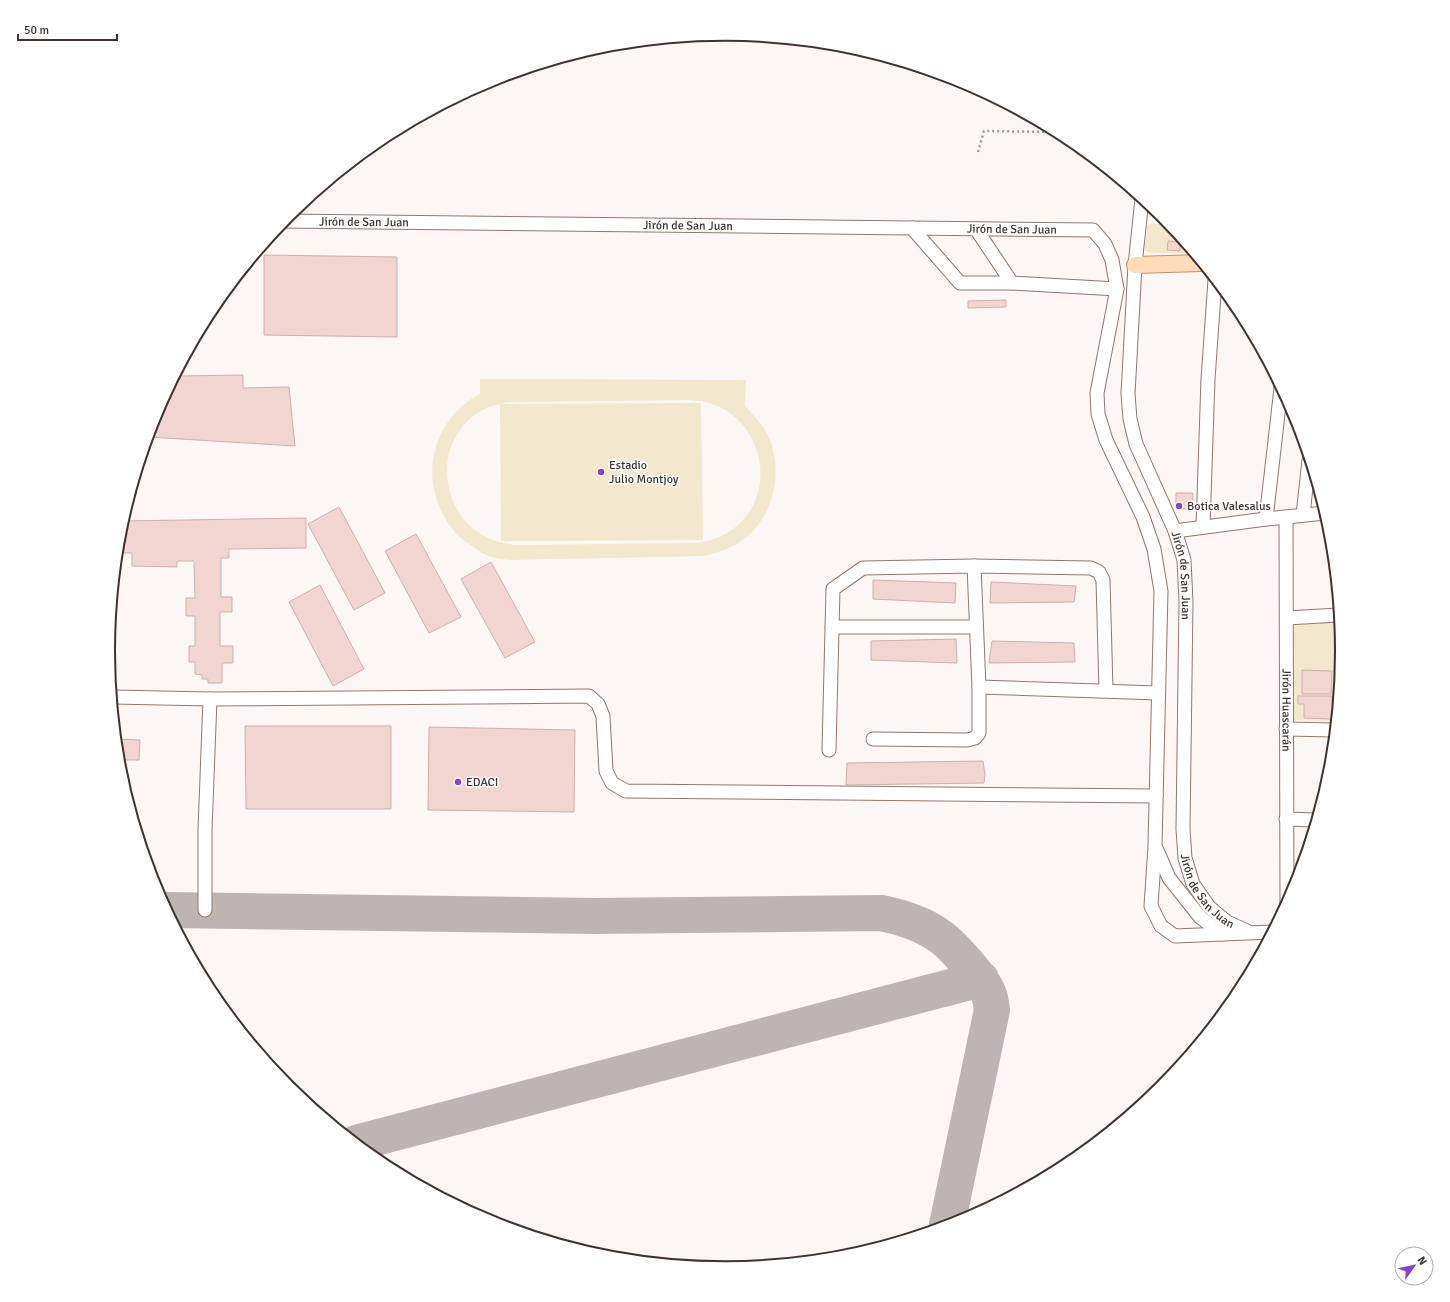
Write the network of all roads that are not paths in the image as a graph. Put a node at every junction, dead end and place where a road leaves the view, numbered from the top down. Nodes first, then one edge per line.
1 (1141, 206) edge
2 (293, 221) edge
3 (912, 228) junction
4 (976, 229) junction
5 (1195, 263) edge
6 (1135, 265) junction
7 (1012, 283) junction
8 (1214, 288) edge
9 (1117, 290) junction
10 (1280, 398) edge
11 (1308, 471) edge
12 (1319, 515) edge
13 (1303, 516) junction
14 (1286, 517) junction
15 (1266, 519) junction
16 (1203, 527) junction
17 (1175, 531) junction
18 (974, 566) junction
19 (1334, 615) edge
20 (1287, 618) junction
21 (832, 626) junction
22 (976, 626) junction
23 (979, 687) junction
24 (1106, 690) junction
25 (1158, 693) junction
26 (117, 697) edge
27 (210, 699) junction
28 (1286, 729) junction
29 (1330, 730) edge
30 (873, 739) dead end
31 (829, 750) dead end
32 (1156, 796) junction
33 (1286, 819) junction
34 (1311, 820) edge
35 (1155, 846) junction
36 (1287, 889) edge
37 (205, 910) dead end
38 (1250, 932) junction
39 (1266, 932) edge
40 (1222, 934) junction

1 - 6 street, Jirón de San Juan
2 - 3 street, Jirón de San Juan
3 - 4 street, Jirón de San Juan
3 - 7 street
4 - 7 street
4 - 9 street, Jirón de San Juan
5 - 6 main road
6 - 17 street, Jirón de San Juan
7 - 9 street
8 - 16 street
9 - 25 street
10 - 15 street
11 - 13 street
12 - 13 street
13 - 14 street
14 - 15 street
14 - 20 street, Jirón Huascarán
15 - 16 street
16 - 17 street
17 - 38 street, Jirón de San Juan
18 - 21 street
18 - 22 street
18 - 24 street
19 - 20 street
20 - 28 street, Jirón Huascarán
21 - 22 street
21 - 31 street
22 - 23 street
23 - 24 street
23 - 30 street
24 - 25 street
25 - 32 street
26 - 27 street
27 - 32 street
27 - 37 street
28 - 29 street
28 - 33 street, Jirón Huascarán
32 - 35 street
33 - 34 street
33 - 36 street, Jirón Huascarán
35 - 40 street
35 - 40 street
38 - 39 street
38 - 40 street

